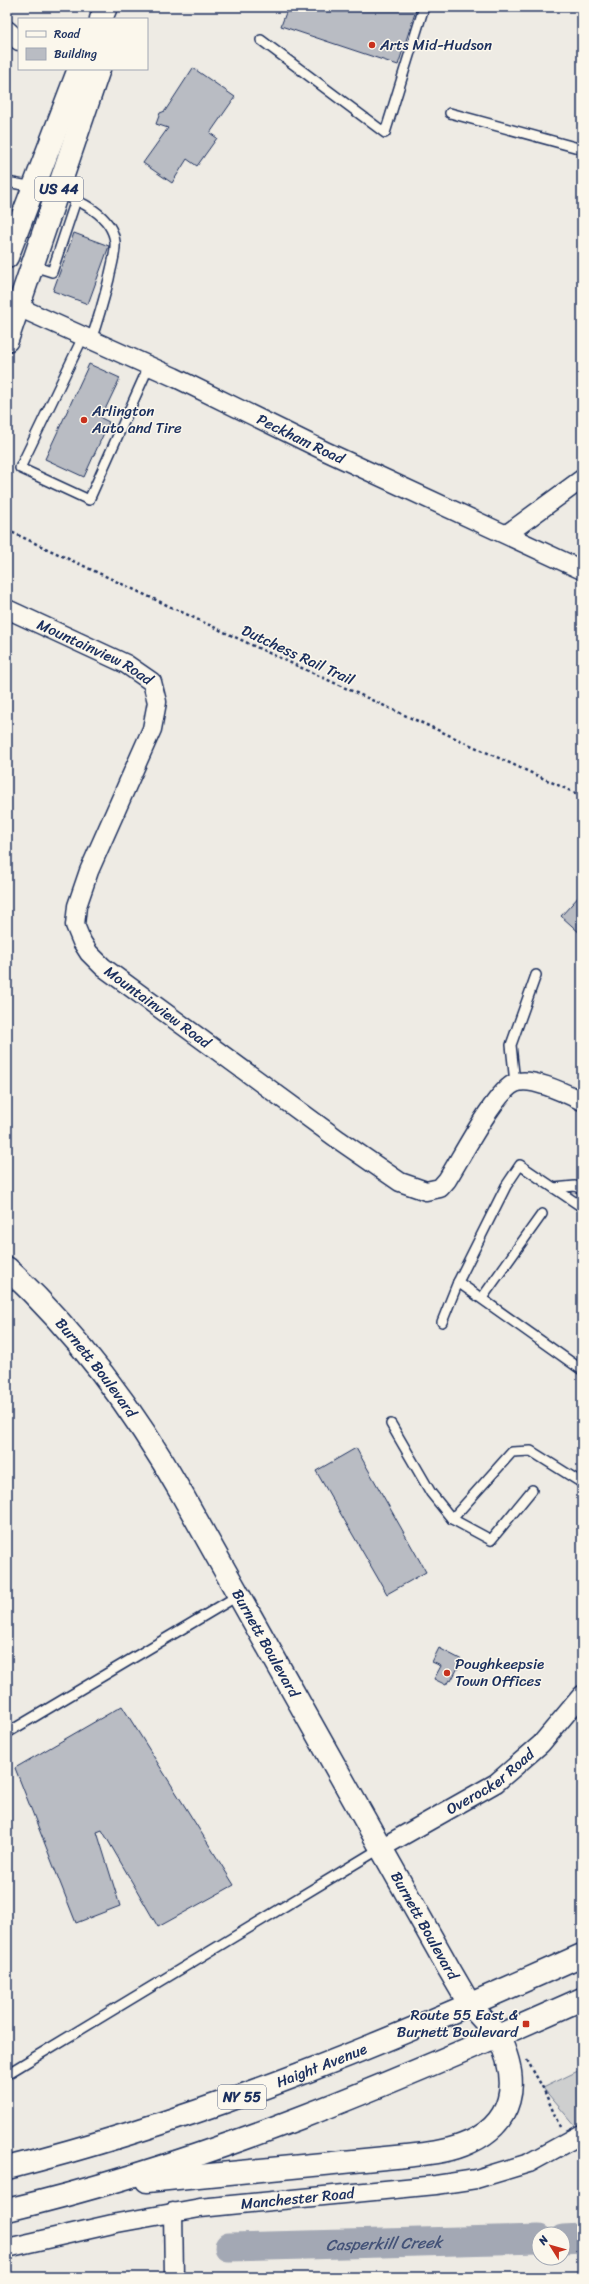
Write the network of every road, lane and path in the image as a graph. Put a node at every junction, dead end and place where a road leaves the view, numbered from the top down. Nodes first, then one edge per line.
1 (106, 7) edge
2 (117, 7) edge
3 (424, 7) edge
4 (101, 18) edge
5 (114, 18) edge
6 (7, 30) edge
7 (18, 40) edge
8 (261, 40) dead end
9 (84, 73) edge
10 (450, 113) dead end
11 (582, 149) edge
12 (7, 182) edge
13 (34, 187) junction
14 (67, 197) junction
15 (7, 257) edge
16 (13, 305) edge
17 (87, 339) junction
18 (7, 340) edge
19 (149, 366) junction
20 (582, 479) edge
21 (7, 530) edge
22 (507, 534) junction
23 (582, 570) edge
24 (7, 609) edge
25 (582, 796) edge
26 (536, 975) dead end
27 (515, 1083) junction
28 (582, 1101) edge
29 (554, 1188) junction
30 (582, 1189) edge
31 (582, 1207) edge
32 (542, 1214) dead end
33 (7, 1268) edge
34 (458, 1282) junction
35 (482, 1298) junction
36 (442, 1322) dead end
37 (582, 1370) edge
38 (392, 1424) dead end
39 (582, 1483) edge
40 (532, 1490) dead end
41 (452, 1518) junction
42 (239, 1595) junction
43 (582, 1695) edge
44 (7, 1733) edge
45 (381, 1848) junction
46 (582, 1955) edge
47 (582, 1999) edge
48 (470, 2005) junction
49 (498, 2036) junction
50 (527, 2058) dead end
51 (7, 2074) edge
52 (562, 2133) dead end
53 (582, 2134) edge
54 (7, 2168) edge
55 (96, 2186) junction
56 (7, 2210) edge
57 (173, 2212) junction
58 (7, 2248) edge
59 (174, 2277) edge

1 - 4 main road
2 - 5 main road
3 - 8 lane
6 - 7 street
9 - 13 main road, US 44
9 - 14 main road, US 44
10 - 11 lane
12 - 13 lane
13 - 15 main road, US 44
14 - 16 main road, US 44
14 - 17 lane
16 - 17 street, Peckham Road
16 - 18 main road, US 44
17 - 19 street, Peckham Road
17 - 19 lane
19 - 22 street, Peckham Road
20 - 22 street
21 - 25 path, Dutchess Rail Trail
22 - 23 street, Peckham Road
24 - 27 street, Mountainview Road
26 - 27 lane
27 - 28 street
29 - 30 lane
29 - 31 lane
29 - 34 lane
32 - 35 lane
33 - 42 main road, Burnett Boulevard
34 - 35 lane
34 - 36 lane
35 - 37 lane
38 - 41 lane
39 - 41 lane
40 - 41 lane
42 - 44 lane
42 - 45 main road, Burnett Boulevard
43 - 45 street, Overocker Road
45 - 48 main road, Burnett Boulevard
45 - 51 lane
46 - 48 main road, Haight Avenue / NY 55
47 - 49 main road, NY 55
48 - 49 main road, Burnett Boulevard
48 - 54 main road, Haight Avenue / NY 55
49 - 55 main road, NY 55
49 - 55 main road, Burnett Boulevard
50 - 52 path
53 - 57 street, Manchester Road
55 - 56 main road, NY 55
57 - 58 street, Manchester Road
57 - 59 street

